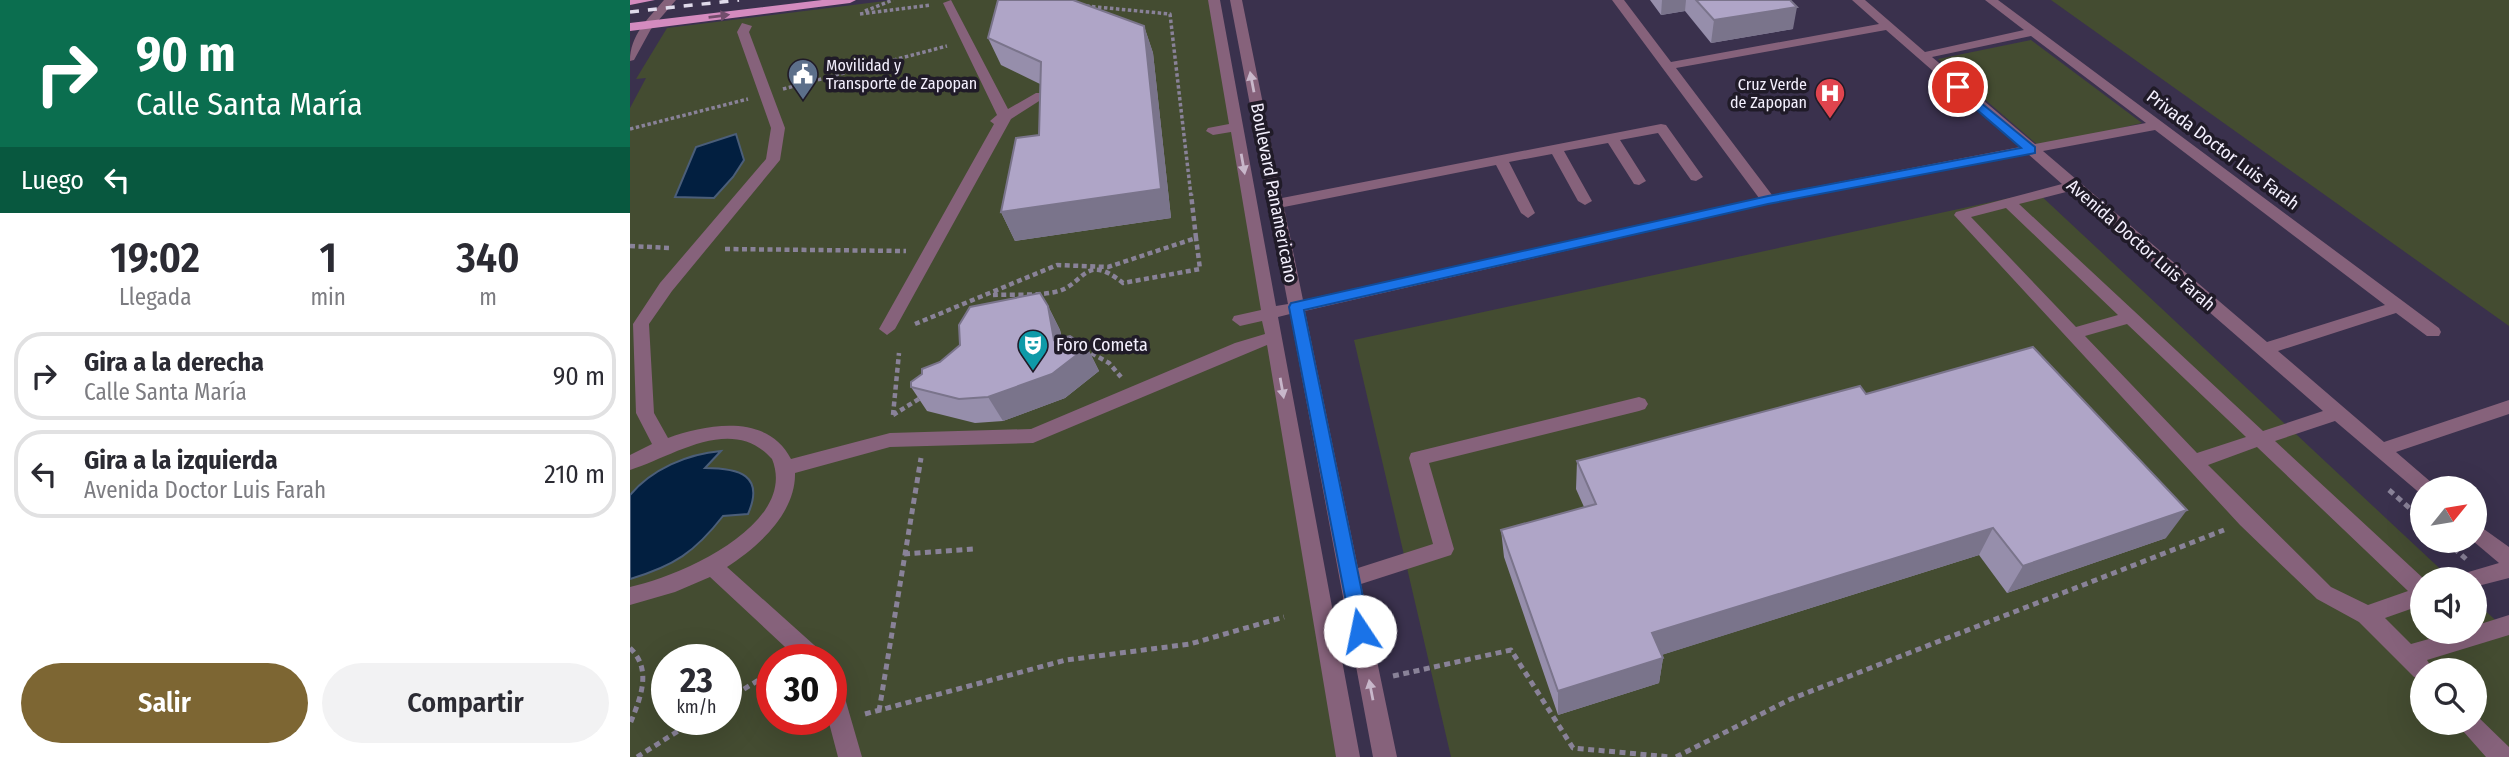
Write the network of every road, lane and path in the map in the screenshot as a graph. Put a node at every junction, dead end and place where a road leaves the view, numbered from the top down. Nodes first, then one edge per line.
1 (760, 0) edge
2 (850, 0) edge
3 (893, 0) edge
4 (1214, 0) edge
5 (1236, 0) edge
6 (1618, 0) edge
7 (1858, 0) edge
8 (1991, 0) edge
9 (630, 2) edge
10 (949, 3) dead end
11 (1079, 5) edge
12 (658, 9) edge
13 (630, 14) edge
14 (854, 15) dead end
15 (746, 26) dead end
16 (1888, 26) junction
17 (630, 27) edge
18 (2034, 32) junction
19 (969, 40) junction
20 (1922, 56) junction
21 (630, 57) edge
22 (1668, 66) junction
23 (765, 94) junction
24 (1041, 96) edge
25 (1005, 117) junction
26 (991, 124) dead end
27 (2157, 125) junction
28 (1237, 127) junction
29 (630, 129) edge
30 (1213, 131) dead end
31 (1612, 138) junction
32 (1556, 149) junction
33 (2031, 150) junction
34 (1501, 160) junction
35 (1696, 177) dead end
36 (1639, 181) dead end
37 (2071, 186) junction
38 (1768, 200) junction
39 (1585, 201) dead end
40 (2009, 203) junction
41 (1276, 204) junction
42 (1528, 213) dead end
43 (1196, 238) junction
44 (630, 246) edge
45 (698, 248) junction
46 (929, 251) junction
47 (988, 295) junction
48 (2399, 306) junction
49 (1296, 307) junction
50 (1269, 313) junction
51 (2131, 317) junction
52 (1240, 320) dead end
53 (887, 329) joint
54 (2433, 332) dead end
55 (2073, 334) junction
56 (1273, 337) junction
57 (1079, 347) edge
58 (2262, 349) junction
59 (899, 353) dead end
60 (1134, 391) junction
61 (928, 393) edge
62 (1639, 404) dead end
63 (2509, 407) edge
64 (2337, 413) junction
65 (893, 415) junction
66 (2260, 439) junction
67 (890, 440) junction
68 (925, 440) junction
69 (663, 447) junction
70 (2380, 450) junction
71 (2193, 462) junction
72 (630, 463) edge
73 (785, 468) junction
74 (2411, 476) edge
75 (2247, 519) junction
76 (2487, 541) edge
77 (974, 549) dead end
78 (904, 554) junction
79 (2509, 559) edge
80 (712, 566) junction
81 (2509, 569) edge
82 (2487, 575) edge
83 (1350, 579) junction
84 (2410, 580) edge
85 (630, 596) edge
86 (2410, 600) edge
87 (2367, 615) junction
88 (1284, 617) dead end
89 (2509, 625) edge
90 (797, 644) edge
91 (630, 648) edge
92 (2411, 658) edge
93 (2428, 658) edge
94 (1370, 684) junction
95 (879, 711) junction
96 (847, 719) edge
97 (630, 724) edge
98 (671, 735) edge
99 (844, 735) edge
100 (2482, 735) edge
101 (637, 757) edge
102 (850, 757) edge
103 (1348, 757) edge
104 (1385, 757) edge
105 (1674, 757) edge
106 (2502, 757) edge

1 - 12 main road
12 -> 2 main road
3 - 14 path
4 - 28 street, Boulevard Panamericano
41 -> 5 street, Boulevard Panamericano
6 - 22 street
7 - 16 street, Avenida Doctor Luis Farah
8 - 18 street, Privada Doctor Luis Farah
9 - 12 main road
10 - 19 street
11 - 43 path
12 - 13 main road
12 - 17 main road
12 - 21 street
15 - 23 street
16 - 20 street, Avenida Doctor Luis Farah
16 - 22 street
18 - 20 street
18 - 27 street, Privada Doctor Luis Farah
19 - 23 path
19 - 25 street
20 - 33 street, Avenida Doctor Luis Farah
22 - 38 street
23 - 29 path
23 - 45 street
24 - 25 street
25 - 26 street
25 - 46 street
27 - 33 street
27 - 48 street, Privada Doctor Luis Farah
28 - 30 street
28 -> 50 street, Boulevard Panamericano
31 - 32 street
31 - 35 street
31 - 36 street
32 - 34 street
32 - 39 street
33 - 37 street, Avenida Doctor Luis Farah
33 - 38 street
34 - 41 street
34 - 42 street
37 - 40 street
37 - 58 street, Avenida Doctor Luis Farah
38 - 49 street
40 - 51 street
40 - 55 street
41 - 49 street, Boulevard Panamericano
43 - 47 path
43 - 47 path
44 - 45 path
45 - 46 path
45 - 69 street
46 - 53 street
47 - 53 path
48 - 54 street, Privada Doctor Luis Farah
48 - 58 street
49 - 50 street
49 - 83 street, Boulevard Panamericano
50 - 52 street
50 - 56 street, Boulevard Panamericano
51 - 55 street
51 - 66 street
55 - 71 street
56 - 60 street
56 -> 103 street, Boulevard Panamericano
57 - 60 path
58 - 64 street, Avenida Doctor Luis Farah
59 - 65 path
60 - 68 street
61 - 65 path
62 - 83 street
63 - 70 street
64 - 66 street
64 - 70 street, Avenida Doctor Luis Farah
65 - 67 path
66 - 71 street
66 - 84 street
67 - 68 street
67 - 73 street
68 - 78 path
69 - 72 street
69 - 73 street
70 - 74 street, Avenida Doctor Luis Farah
71 - 75 street
73 - 80 street
75 - 87 street
75 - 105 path
76 - 79 street
77 - 78 path
78 - 95 path
80 - 85 street
80 - 90 street
81 - 82 street
83 - 94 street, Boulevard Panamericano
86 - 87 street
87 - 92 street
88 - 95 path
89 - 93 street
91 - 97 path
104 -> 94 street, Boulevard Panamericano
94 - 105 path
95 - 96 path
98 - 101 path
99 - 102 street
100 - 106 street

